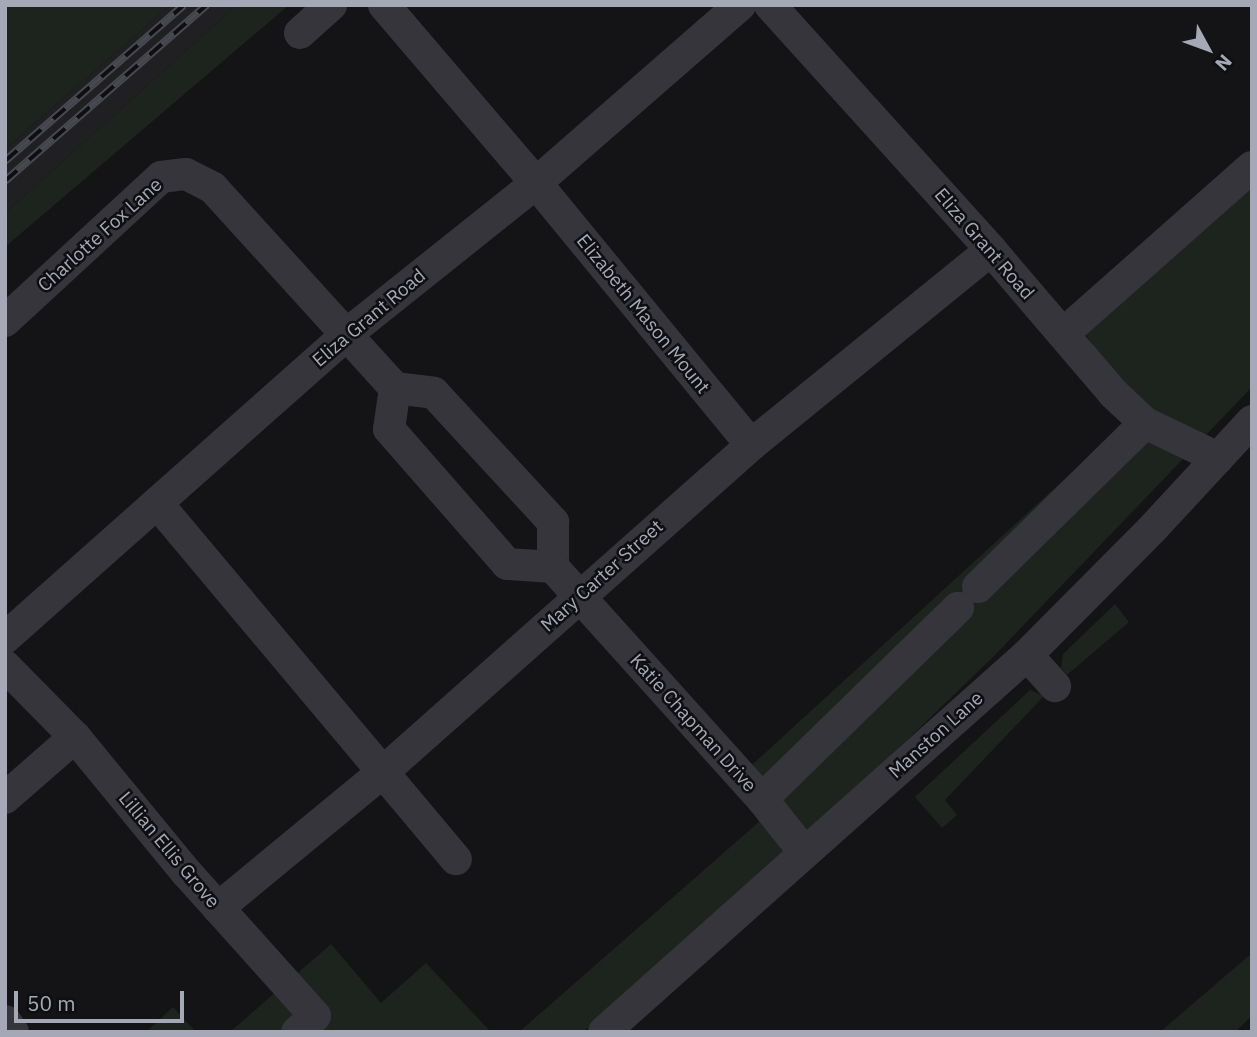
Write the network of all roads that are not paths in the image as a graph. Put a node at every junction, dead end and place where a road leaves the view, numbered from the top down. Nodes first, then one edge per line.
1 (331, 5) edge
2 (384, 5) edge
3 (740, 5) edge
4 (769, 5) edge
5 (300, 33) dead end
6 (1252, 167) edge
7 (536, 183) junction
8 (991, 250) junction
9 (5, 321) edge
10 (347, 334) junction
11 (1063, 334) junction
12 (395, 388) junction
13 (1252, 421) edge
14 (1145, 424) junction
15 (751, 445) junction
16 (1218, 458) junction
17 (157, 503) junction
18 (553, 567) junction
19 (579, 596) junction
20 (5, 638) edge
21 (1027, 655) junction
22 (5, 666) edge
23 (1055, 686) dead end
24 (75, 737) junction
25 (383, 772) junction
26 (5, 798) edge
27 (762, 799) junction
28 (804, 852) junction
29 (456, 859) dead end
30 (218, 908) junction
31 (5, 1021) edge
32 (13, 1032) edge
33 (297, 1032) edge
34 (604, 1032) edge

1 - 5 street
2 - 7 street, Elizabeth Mason Mount
3 - 7 street, Eliza Grant Road
4 - 8 street, Eliza Grant Road
6 - 11 street
7 - 10 street, Eliza Grant Road
7 - 15 street, Elizabeth Mason Mount
8 - 11 street, Eliza Grant Road
8 - 15 street, Mary Carter Street
9 - 10 street, Charlotte Fox Lane
10 - 12 street, Charlotte Fox Lane
10 - 17 street, Eliza Grant Road
11 - 14 street, Eliza Grant Road
12 - 18 street
12 - 18 street
13 - 16 street, Manston Lane
14 - 16 street, Eliza Grant Road
14 - 27 street
15 - 19 street, Mary Carter Street
16 - 21 street, Manston Lane
17 - 20 street, Eliza Grant Road
17 - 25 street
18 - 19 street, Katie Chapman Drive
19 - 25 street, Mary Carter Street
19 - 27 street, Katie Chapman Drive
21 - 23 street
21 - 28 street, Manston Lane
22 - 24 street, Lillian Ellis Grove
24 - 26 street
24 - 30 street, Lillian Ellis Grove
25 - 29 street
25 - 30 street, Mary Carter Street
27 - 28 street, Katie Chapman Drive
28 - 34 street, Manston Lane
30 - 33 street, Lillian Ellis Grove
31 - 32 street

